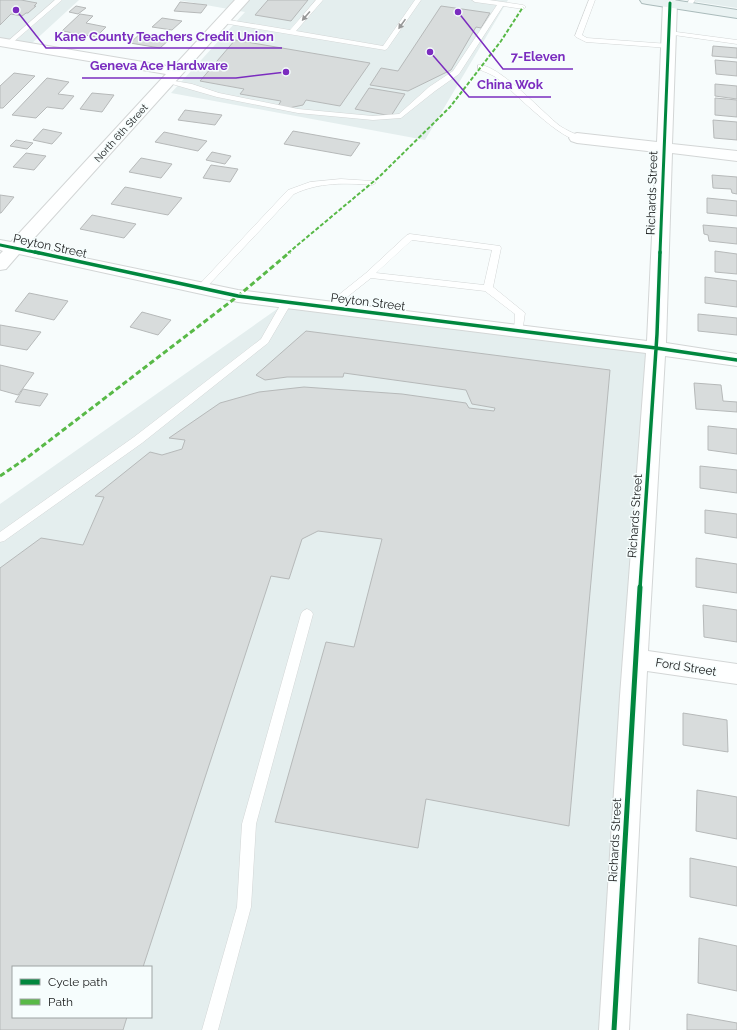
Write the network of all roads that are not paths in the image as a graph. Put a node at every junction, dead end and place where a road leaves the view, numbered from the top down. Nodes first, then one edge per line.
1 (59, 0) edge
2 (242, 0) edge
3 (320, 0) edge
4 (418, 0) edge
5 (475, 0) edge
6 (592, 0) edge
7 (647, 0) edge
8 (684, 3) edge
9 (501, 4) junction
10 (523, 7) dead end
11 (737, 14) edge
12 (223, 21) junction
13 (291, 33) junction
14 (669, 40) junction
15 (737, 42) edge
16 (5, 43) edge
17 (482, 67) dead end
18 (173, 77) junction
19 (577, 138) joint
20 (664, 149) junction
21 (737, 156) edge
22 (372, 183) dead end
23 (8, 247) edge
24 (0, 265) edge
25 (370, 275) junction
26 (488, 288) junction
27 (200, 289) junction
28 (287, 302) junction
29 (329, 307) junction
30 (519, 331) junction
31 (656, 348) junction
32 (737, 360) edge
33 (0, 538) edge
34 (307, 614) dead end
35 (636, 659) junction
36 (737, 674) edge
37 (210, 1030) edge
38 (614, 1030) edge

1 - 16 lane
2 - 12 street, North 6th Street
3 -> 13 lane
4 -> 13 lane
5 - 9 lane
6 - 14 lane
7 - 8 main road
8 - 11 main road
8 - 14 street, Richards Street
9 - 10 lane
9 - 18 lane
12 - 13 lane
12 - 18 street, North 6th Street
14 - 15 lane
14 - 20 street, Richards Street
16 - 18 street
17 - 19 lane
18 - 23 street, North 6th Street
19 - 20 street
20 - 21 street
20 - 31 street, Richards Street
22 - 27 lane
23 - 24 street, North 6th Street
23 - 27 street, Peyton Street
25 - 26 lane
25 - 26 lane
25 - 29 lane
26 - 30 lane
27 - 28 street, Peyton Street
28 - 29 street, Peyton Street
28 - 33 lane
29 - 30 street, Peyton Street
30 - 31 street, Peyton Street
31 - 32 street, Peyton Street
31 - 35 street, Richards Street
34 - 37 lane
35 - 36 street, Ford Street
35 - 38 street, Richards Street

